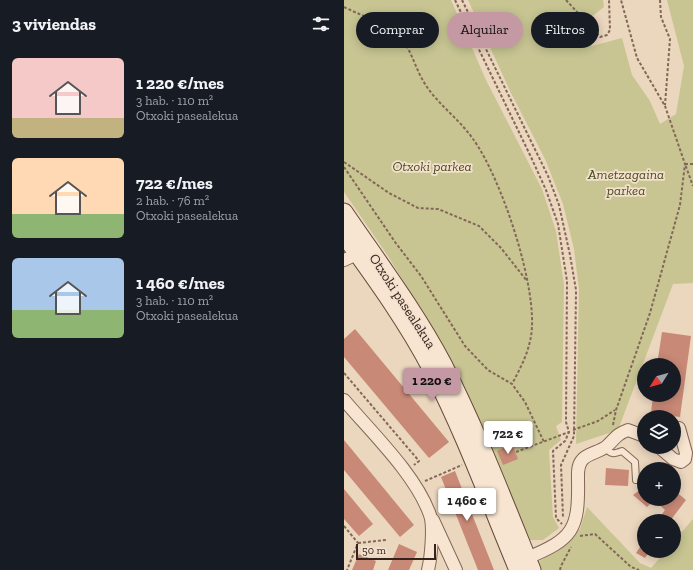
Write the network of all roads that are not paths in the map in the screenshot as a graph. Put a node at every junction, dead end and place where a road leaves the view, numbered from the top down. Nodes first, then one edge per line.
1 (344, 212) edge
2 (344, 235) edge
3 (351, 257) edge
4 (344, 400) edge
5 (681, 432) edge
6 (637, 433) edge
7 (610, 443) junction
8 (668, 454) edge
9 (636, 480) dead end
10 (431, 516) junction
11 (526, 566) edge
12 (428, 570) edge
13 (456, 570) edge

1 - 11 main road, Otxoki pasealekua
2 - 3 main road, Otxoki pasealekua
3 - 11 main road, Otxoki pasealekua
4 - 10 street
5 - 8 street
6 - 7 street
7 - 9 lane
7 - 11 street
10 - 12 street
10 - 13 street

